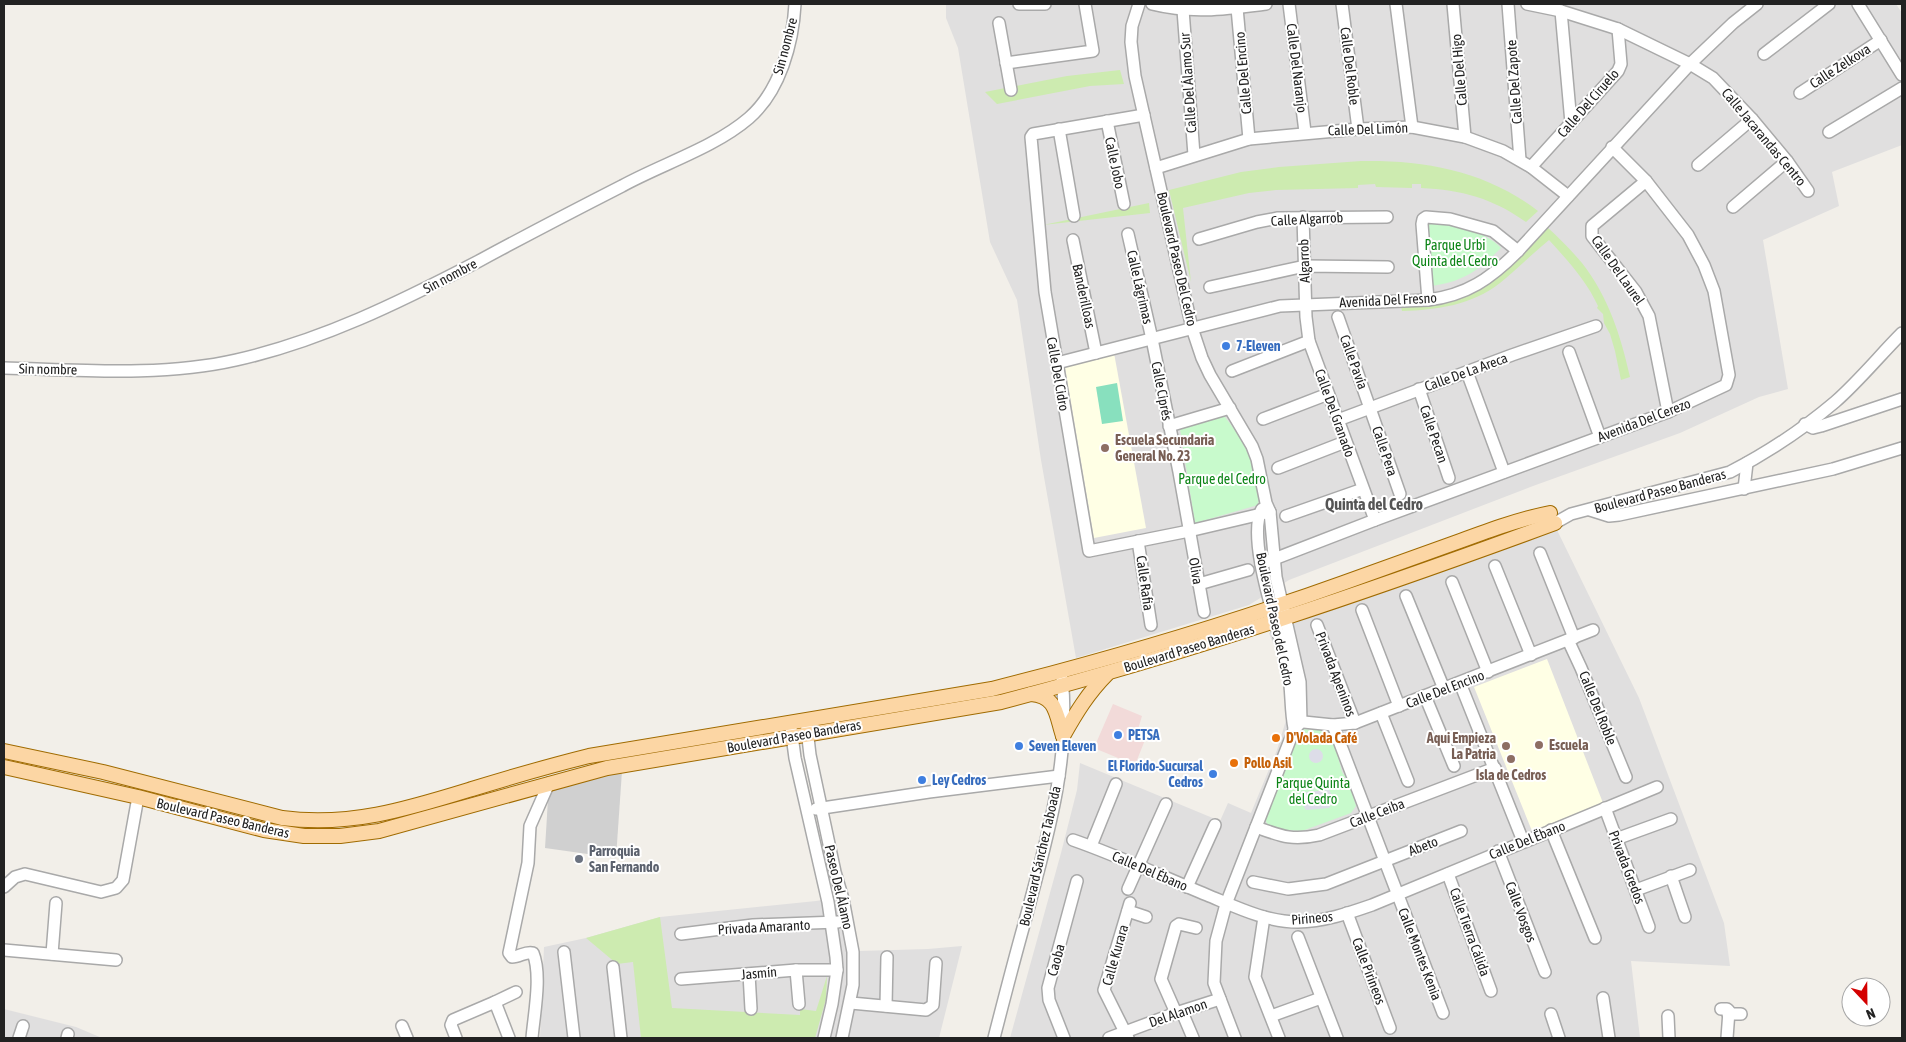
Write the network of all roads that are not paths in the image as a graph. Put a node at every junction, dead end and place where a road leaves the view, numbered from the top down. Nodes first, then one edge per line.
1 (795, 4) edge
2 (1019, 4) edge
3 (1045, 4) edge
4 (1085, 4) edge
5 (1139, 4) edge
6 (1152, 4) edge
7 (1266, 4) edge
8 (1289, 4) edge
9 (1342, 4) edge
10 (1396, 4) edge
11 (1454, 4) edge
12 (1508, 4) edge
13 (1526, 4) edge
14 (1757, 4) edge
15 (1829, 4) edge
16 (1858, 4) edge
17 (1236, 8) junction
18 (1183, 10) junction
19 (1561, 11) junction
20 (999, 23) dead end
21 (1618, 29) junction
22 (1881, 40) junction
23 (1764, 54) dead end
24 (1006, 63) junction
25 (1690, 64) junction
26 (1902, 76) edge
27 (1902, 88) edge
28 (1012, 90) dead end
29 (1800, 93) dead end
30 (1144, 115) junction
31 (1752, 119) junction
32 (1107, 122) junction
33 (1570, 123) junction
34 (1412, 127) junction
35 (1059, 129) junction
36 (1358, 129) junction
37 (1305, 132) junction
38 (1829, 132) dead end
39 (1466, 137) junction
40 (1249, 139) junction
41 (1612, 148) junction
42 (1194, 155) junction
43 (1520, 160) junction
44 (1787, 161) junction
45 (1698, 164) dead end
46 (1531, 167) junction
47 (1156, 168) junction
48 (1646, 180) junction
49 (1808, 191) dead end
50 (1568, 196) junction
51 (1124, 204) dead end
52 (1733, 207) dead end
53 (1074, 216) dead end
54 (1303, 217) junction
55 (1387, 217) dead end
56 (1128, 234) dead end
57 (1199, 239) dead end
58 (1073, 240) dead end
59 (1518, 251) junction
60 (1305, 266) junction
61 (1388, 268) dead end
62 (1210, 288) dead end
63 (1428, 300) junction
64 (1306, 304) junction
65 (1338, 317) dead end
66 (1596, 326) dead end
67 (1192, 328) junction
68 (1902, 333) edge
69 (1152, 340) junction
70 (1310, 341) junction
71 (1569, 352) dead end
72 (1096, 353) junction
73 (1057, 363) junction
74 (4, 368) edge
75 (1232, 371) dead end
76 (1467, 372) junction
77 (1419, 389) junction
78 (1328, 394) junction
79 (1902, 398) edge
80 (1370, 407) junction
81 (1230, 408) junction
82 (1668, 412) junction
83 (1263, 419) dead end
84 (1338, 420) junction
85 (1804, 424) junction
86 (1169, 426) junction
87 (1600, 437) junction
88 (1345, 442) junction
89 (1902, 448) edge
90 (1747, 463) junction
91 (1278, 468) dead end
92 (1504, 472) junction
93 (1450, 478) dead end
94 (1364, 489) junction
95 (1744, 489) junction
96 (1400, 494) dead end
97 (1265, 509) junction
98 (1590, 510) junction
99 (1286, 516) dead end
100 (1553, 518) junction
101 (1375, 520) junction
102 (1189, 531) junction
103 (1138, 541) junction
104 (1540, 553) dead end
105 (1273, 555) junction
106 (1261, 560) junction
107 (1495, 566) dead end
108 (1248, 570) dead end
109 (1452, 582) dead end
110 (1198, 584) junction
111 (1406, 596) dead end
112 (1277, 605) junction
113 (1362, 610) dead end
114 (1204, 612) dead end
115 (1281, 620) junction
116 (1151, 625) dead end
117 (1317, 625) dead end
118 (1592, 630) dead end
119 (1571, 639) junction
120 (1531, 655) junction
121 (1061, 671) junction
122 (1110, 672) junction
123 (1488, 672) junction
124 (1460, 683) junction
125 (1063, 686) junction
126 (1444, 689) junction
127 (1030, 694) junction
128 (1426, 696) junction
129 (1399, 706) junction
130 (1381, 713) junction
131 (806, 721) junction
132 (1355, 722) junction
133 (790, 724) junction
134 (1296, 724) junction
135 (1333, 725) junction
136 (807, 736) junction
137 (1063, 736) junction
138 (792, 738) junction
139 (4, 751) edge
140 (1454, 766) dead end
141 (4, 767) edge
142 (1495, 768) junction
143 (1059, 776) junction
144 (1626, 777) dead end
145 (1408, 781) dead end
146 (549, 783) junction
147 (1116, 784) dead end
148 (1657, 786) dead end
149 (138, 797) junction
150 (1166, 804) dead end
151 (822, 808) junction
152 (1605, 808) junction
153 (807, 811) junction
154 (1368, 817) junction
155 (1671, 819) dead end
156 (1215, 825) dead end
157 (1256, 827) junction
158 (1551, 830) junction
159 (1461, 831) dead end
160 (1073, 840) dead end
161 (1616, 840) junction
162 (1523, 841) junction
163 (1091, 846) junction
164 (1498, 851) junction
165 (1385, 861) junction
166 (1138, 867) junction
167 (1690, 870) dead end
168 (1448, 874) junction
169 (1671, 876) junction
170 (1077, 881) dead end
171 (1253, 882) dead end
172 (4, 887) edge
173 (1187, 887) junction
174 (1128, 889) dead end
175 (1636, 890) junction
176 (1397, 895) junction
177 (843, 899) junction
178 (828, 902) junction
179 (56, 903) dead end
180 (1226, 904) junction
181 (1347, 914) junction
182 (1146, 917) dead end
183 (1686, 917) dead end
184 (1264, 918) junction
185 (848, 922) junction
186 (832, 923) junction
187 (1649, 927) dead end
188 (1196, 928) dead end
189 (681, 934) dead end
190 (1298, 937) dead end
191 (1595, 938) dead end
192 (4, 950) edge
193 (564, 952) dead end
194 (52, 954) junction
195 (887, 957) dead end
196 (116, 960) dead end
197 (936, 963) dead end
198 (613, 967) dead end
199 (796, 970) junction
200 (837, 970) junction
201 (1545, 972) dead end
202 (749, 974) junction
203 (680, 979) dead end
204 (1491, 991) dead end
205 (516, 992) dead end
206 (1321, 998) junction
207 (1603, 998) dead end
208 (1220, 1000) junction
209 (494, 1002) junction
210 (851, 1003) junction
211 (799, 1004) dead end
212 (886, 1006) junction
213 (751, 1009) dead end
214 (1179, 1012) junction
215 (1443, 1013) dead end
216 (1551, 1014) dead end
217 (1741, 1014) dead end
218 (1270, 1016) junction
219 (1668, 1016) dead end
220 (23, 1026) dead end
221 (402, 1026) dead end
222 (1390, 1028) dead end
223 (1126, 1035) edge
224 (19, 1038) edge
225 (407, 1038) edge
226 (456, 1038) edge
227 (509, 1038) edge
228 (532, 1038) edge
229 (574, 1038) edge
230 (621, 1038) edge
231 (824, 1038) edge
232 (842, 1038) edge
233 (994, 1038) edge
234 (1064, 1038) edge
235 (1109, 1038) edge
236 (1193, 1038) edge
237 (1235, 1038) edge
238 (1279, 1038) edge
239 (1337, 1038) edge
240 (1560, 1038) edge
241 (1609, 1038) edge
242 (1670, 1038) edge
243 (1727, 1038) edge

1 - 74 street, Sin nombre
2 - 3 street
4 - 24 street
5 - 30 street, Boulevard Paseo Del Cedro
6 - 18 street
7 - 17 street
8 - 37 street, Calle Del Naranjo
9 - 36 street, Calle Del Roble
10 - 34 street
11 - 39 street, Calle Del Higo
12 - 43 street, Calle Del Zapote
13 - 19 street, Calle Jacarandas Centro
14 - 25 street, Avenida Del Fresno
15 - 23 street
16 - 22 street
17 - 18 street
17 - 40 street, Calle Del Encino
18 - 42 street, Calle Del Álamo Sur
19 - 21 street, Calle Jacarandas Centro
19 - 33 street
20 - 24 street
21 - 25 street, Calle Jacarandas Centro
21 - 33 street, Calle Del Ciruelo
22 - 26 street
22 - 29 street, Calle Zelkova
24 - 28 street
25 - 31 street, Calle Jacarandas Centro
25 - 41 street, Avenida Del Fresno
27 - 38 street
30 - 32 street, Calle Del Cidro
30 - 47 street, Boulevard Paseo Del Cedro
31 - 44 street, Calle Jacarandas Centro
31 - 45 street
32 - 35 street, Calle Del Cidro
32 - 51 street, Calle Jobo
33 - 46 street, Calle Del Ciruelo
34 - 36 street, Calle Del Limón
34 - 39 street, Calle Del Limón
35 - 53 street
35 - 73 street, Calle Del Cidro
36 - 37 street, Calle Del Limón
37 - 40 street, Calle Del Limón
39 - 43 street, Calle Del Limón
40 - 42 street, Calle Del Limón
41 - 48 street, Avenida Del Cerezo
41 - 50 street, Avenida Del Fresno
42 - 47 street, Calle Del Limón
43 - 46 street, Calle Del Limón
44 - 49 street, Calle Jacarandas Centro
44 - 52 street
46 - 50 street, Calle Del Limón
47 - 67 street, Boulevard Paseo Del Cedro
48 - 82 street, Calle Del Laurel
48 - 82 street, Avenida Del Cerezo
50 - 59 street, Avenida Del Fresno
54 - 55 street, Calle Algarrob
54 - 57 street, Calle Algarrob
54 - 60 street, Algarrob
56 - 69 street, Calle Lágrimas
58 - 72 street, Banderilloas
59 - 63 street, Avenida Del Fresno
59 - 63 street
60 - 61 street
60 - 62 street
60 - 64 street, Algarrob
63 - 64 street, Avenida Del Fresno
64 - 67 street, Avenida Del Fresno
64 - 70 street, Calle Del Granado
65 - 80 street, Calle Pavía
66 - 76 street, Calle De La Areca
67 - 69 street, Avenida Del Fresno
67 - 81 street, Boulevard Paseo Del Cedro
68 - 85 street, Boulevard Paseo Banderas
69 - 72 street, Avenida Del Fresno
69 - 86 street, Calle Ciprés
70 - 75 street
70 - 78 street, Calle Del Granado
71 - 87 street
72 - 73 street, Avenida Del Fresno
73 - 103 street, Calle Del Cidro
76 - 77 street, Calle De La Areca
76 - 92 street
77 - 80 street, Calle De La Areca
77 - 93 street, Calle Pecan
78 - 83 street
78 - 84 street, Calle Del Granado
79 - 85 street
80 - 84 street, Calle De La Areca
80 - 96 street, Calle Pera
81 - 86 street
81 - 97 street, Boulevard Paseo Del Cedro
82 - 87 street, Avenida Del Cerezo
84 - 88 street, Calle Del Granado
85 - 90 street, Boulevard Paseo Banderas
86 - 102 street, Calle Ciprés
87 - 92 street, Avenida Del Cerezo
88 - 91 street
88 - 94 street, Calle Del Granado
89 - 95 street
90 - 95 street
90 - 98 street, Boulevard Paseo Banderas
92 - 101 street, Avenida Del Cerezo
94 - 99 street
94 - 101 street, Calle Del Granado
95 - 98 street
97 - 102 street, Calle Del Cidro
97 - 105 street, Boulevard Paseo del Cedro
97 - 106 street, Boulevard Paseo del Cedro
98 - 100 street, Boulevard Paseo Banderas
100 - 112 main road, Boulevard Paseo Banderas
100 - 115 main road, Boulevard Paseo Banderas
101 - 105 street, Avenida Del Cerezo
102 - 103 street, Calle Del Cidro
102 - 110 street, Oliva
103 - 116 street, Calle Rafia
104 - 119 street, Calle Del Roble
105 - 106 street, Avenida Del Cerezo
105 - 112 street, Boulevard Paseo del Cedro
106 - 112 street, Boulevard Paseo del Cedro
107 - 120 street
108 - 110 street
109 - 123 street
110 - 114 street, Oliva
111 - 126 street
112 - 115 street, Boulevard Paseo del Cedro
112 - 121 main road, Boulevard Paseo Banderas
113 - 129 street
115 - 122 main road, Boulevard Paseo Banderas
115 - 134 street, Boulevard Paseo del Cedro
117 - 132 street, Privada Apeninos
118 - 119 street, Calle Del Encino
119 - 120 street, Calle Del Encino
119 - 144 street, Calle Del Roble
120 - 123 street, Calle Del Encino
121 - 125 street, Boulevard Sánchez Taboada
121 - 131 main road, Boulevard Paseo Banderas
122 - 125 main road, Boulevard Paseo Banderas
122 - 137 main road
123 - 124 street, Calle Del Encino
124 - 126 street, Calle Del Encino
124 - 142 street
125 - 127 main road, Boulevard Paseo Banderas
125 - 137 street, Boulevard Sánchez Taboada
126 - 128 street, Calle Del Encino
127 - 136 main road, Boulevard Paseo Banderas
127 - 137 main road
128 - 129 street, Calle Del Encino
128 - 140 street
129 - 130 street, Calle Del Encino
130 - 132 street, Calle Del Encino
130 - 145 street
131 - 133 main road, Boulevard Paseo Banderas
131 - 136 street, Paseo Del Álamo
132 - 135 street, Calle Del Encino
133 - 138 street, Paseo Del Álamo
133 - 139 main road, Boulevard Paseo Banderas
134 - 135 street, Calle Del Encino
134 - 157 street, Boulevard Paseo del Cedro
135 - 154 street, Calle Montes Kenia
136 - 138 main road, Boulevard Paseo Banderas
136 - 151 street, Paseo Del Álamo
137 - 143 street, Boulevard Sánchez Taboada
138 - 146 main road, Boulevard Paseo Banderas
138 - 153 street, Paseo Del Álamo
141 - 149 main road, Boulevard Paseo Banderas
142 - 154 street, Calle Ceiba
142 - 162 street
143 - 151 street
143 - 233 street, Boulevard Sánchez Taboada
146 - 149 main road, Boulevard Paseo Banderas
146 - 228 street
147 - 163 street
148 - 152 street, Calle Del Ëbano
149 - 172 street
150 - 166 street
151 - 153 street
151 - 177 street, Paseo Del Álamo
152 - 158 street, Calle Del Ëbano
152 - 161 street, Privada Gredos
153 - 178 street, Paseo Del Álamo
154 - 157 street, Calle Ceiba
154 - 165 street, Calle Montes Kenia
155 - 161 street
156 - 173 street
157 - 180 street, Boulevard Paseo del Cedro
158 - 162 street, Calle Del Ëbano
158 - 191 street
159 - 165 street, Abeto
160 - 163 street, Calle Del Ébano
161 - 175 street, Privada Gredos
162 - 164 street, Calle Del Ëbano
163 - 166 street, Calle Del Ébano
164 - 168 street, Calle Del Ëbano
164 - 201 street, Calle Vosgos
165 - 171 street, Abeto
165 - 176 street, Calle Montes Kenia
166 - 173 street, Calle Del Ébano
166 - 174 street
167 - 169 street
168 - 176 street, Calle Del Ëbano
168 - 204 street, Calle Tierra Cálida
169 - 175 street
169 - 183 street
170 - 234 street, Caoba
173 - 180 street, Calle Del Ébano
175 - 187 street, Privada Gredos
176 - 181 street, Pirineos
176 - 215 street, Calle Montes Kenia
177 - 178 street
177 - 185 street, Paseo Del Álamo
178 - 186 street, Paseo Del Álamo
179 - 194 street
180 - 184 street, Pirineos
180 - 208 street, Boulevard Paseo del Cedro
181 - 184 street, Pirineos
181 - 222 street, Calle Pirineos
182 - 223 street, Calle Kurara
184 - 218 street
185 - 186 street, Privada Amaranto
185 - 210 street, Paseo Del Álamo
186 - 189 street, Privada Amaranto
186 - 200 street, Paseo Del Álamo
188 - 214 street
190 - 206 street
192 - 194 street
193 - 229 street
194 - 196 street
195 - 212 street
197 - 212 street
198 - 230 street
199 - 200 street, Jasmín
199 - 202 street, Jasmín
199 - 211 street
200 - 231 street, Paseo Del Álamo
202 - 203 street, Jasmín
202 - 213 street
205 - 209 street
206 - 218 street
206 - 239 street
207 - 241 street
208 - 214 street, Del Alamon
208 - 237 street, Boulevard Paseo del Cedro
209 - 226 street
209 - 227 street
210 - 212 street
210 - 232 street, Paseo Del Álamo
214 - 223 street, Del Alamon
214 - 236 street
216 - 240 street
217 - 243 street
218 - 238 street
219 - 242 street
220 - 224 street
221 - 225 street
223 - 235 street, Del Alamon

